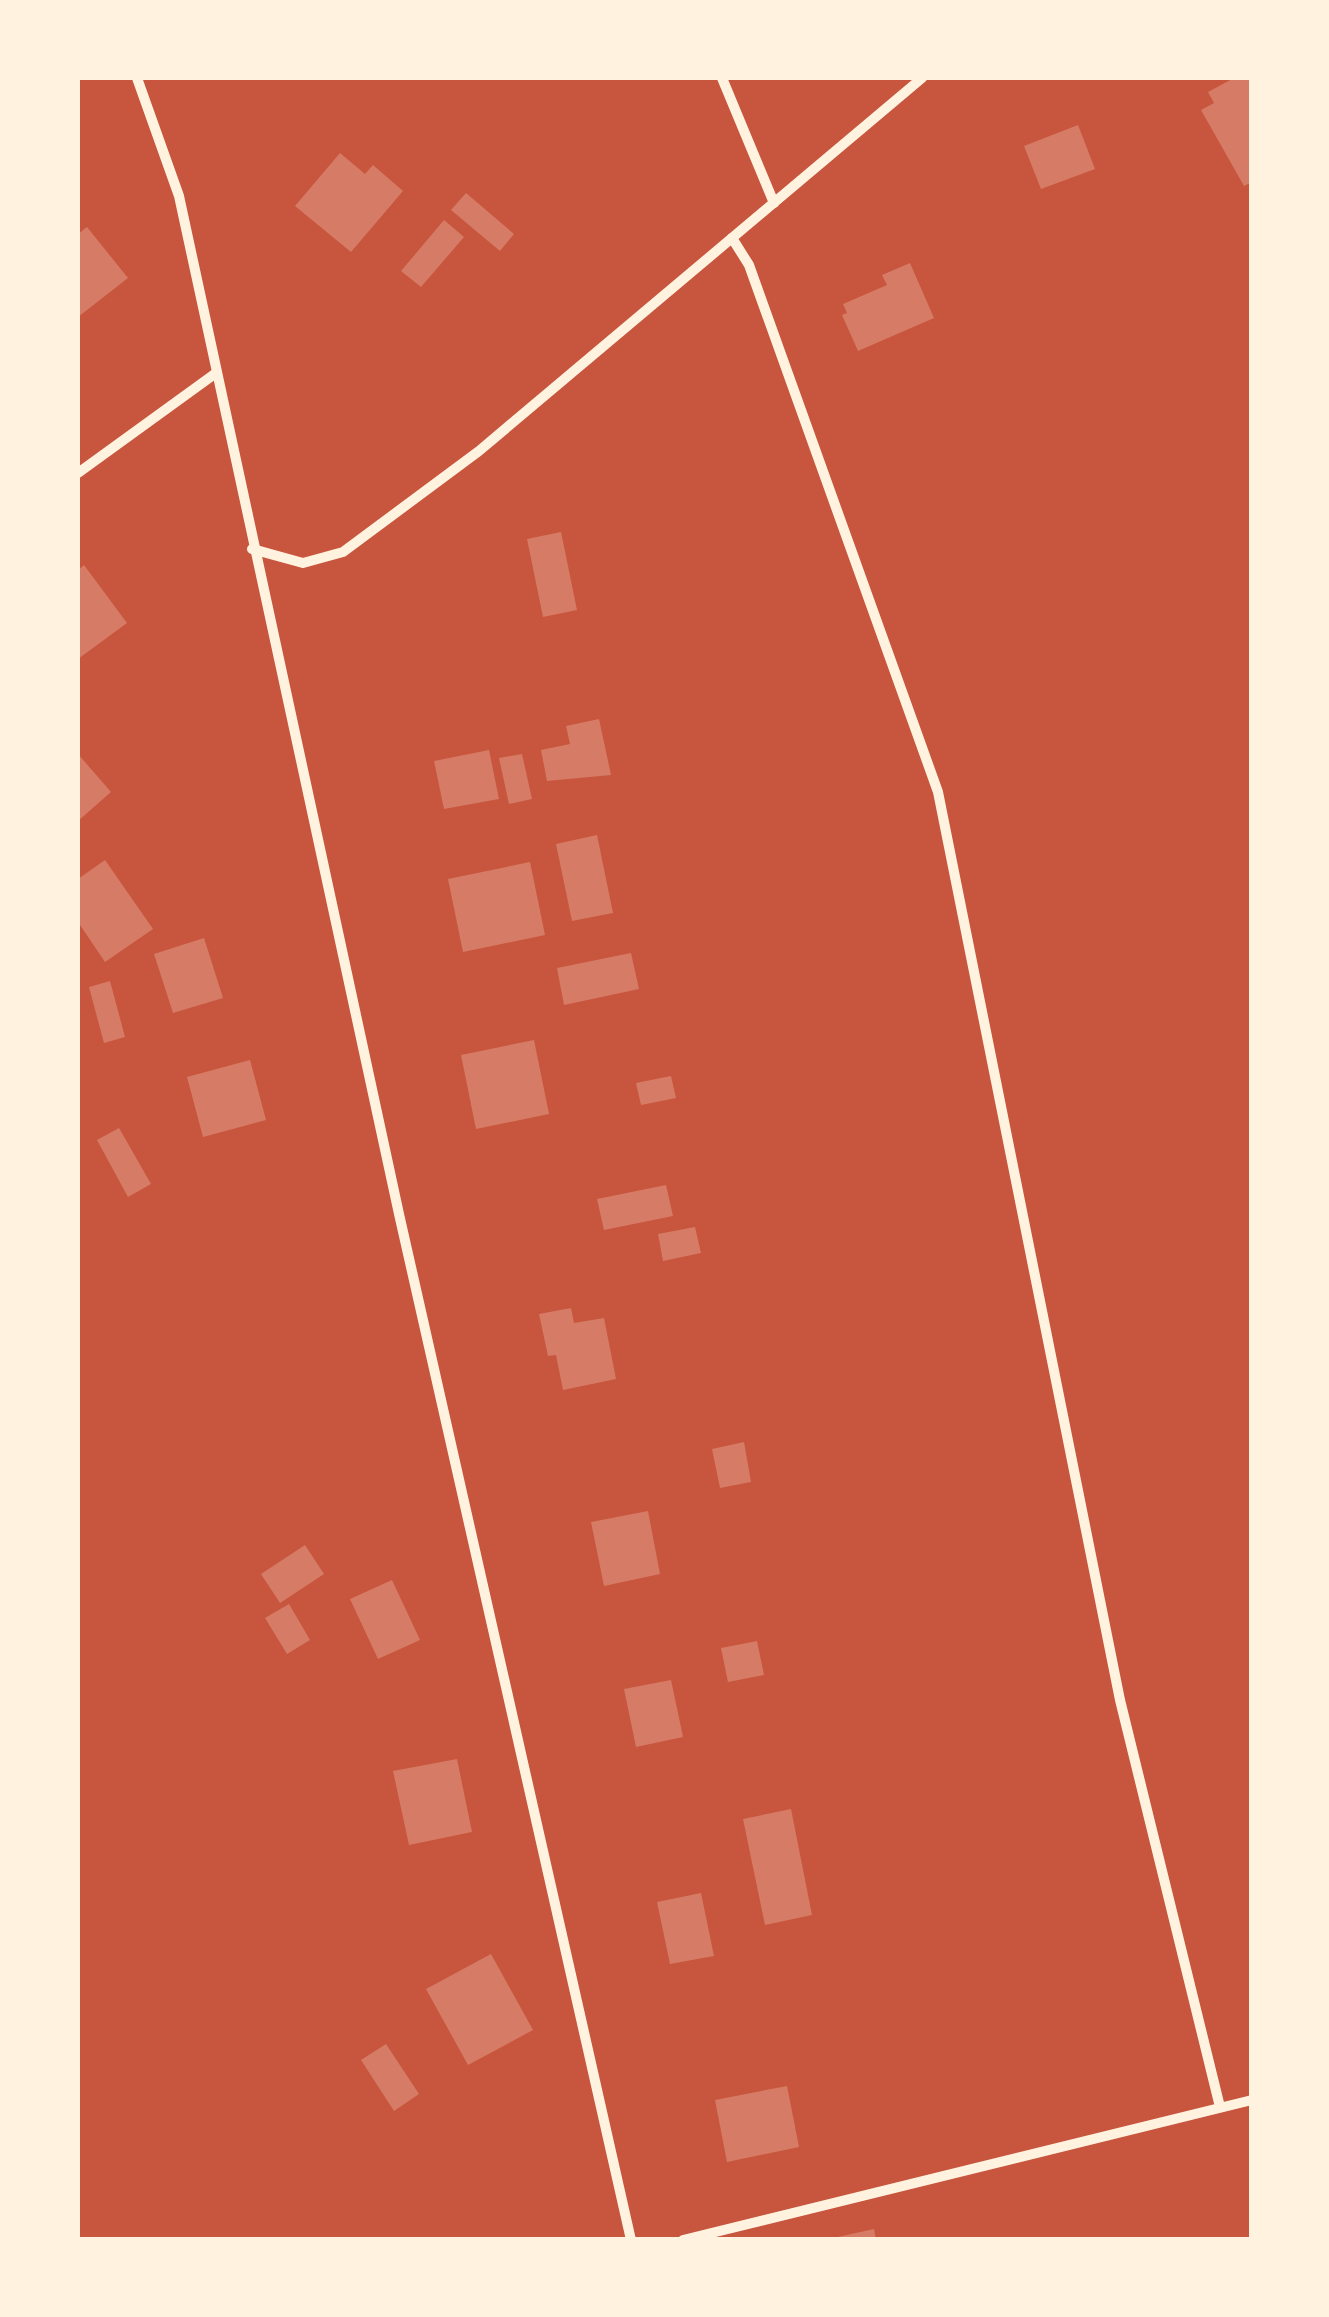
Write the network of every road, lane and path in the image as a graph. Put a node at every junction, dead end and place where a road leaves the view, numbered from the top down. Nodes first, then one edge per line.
1 (137, 78) edge
2 (722, 78) edge
3 (922, 78) edge
4 (774, 203) junction
5 (732, 238) junction
6 (216, 373) junction
7 (78, 473) edge
8 (252, 548) junction
9 (1252, 2100) edge
10 (1220, 2107) junction
11 (631, 2240) edge
12 (682, 2240) edge

1 - 6 street
2 - 4 street
3 - 4 street
4 - 5 street
5 - 8 street
5 - 10 street
6 - 7 street
6 - 8 street
8 - 11 street
9 - 10 street
10 - 12 street

